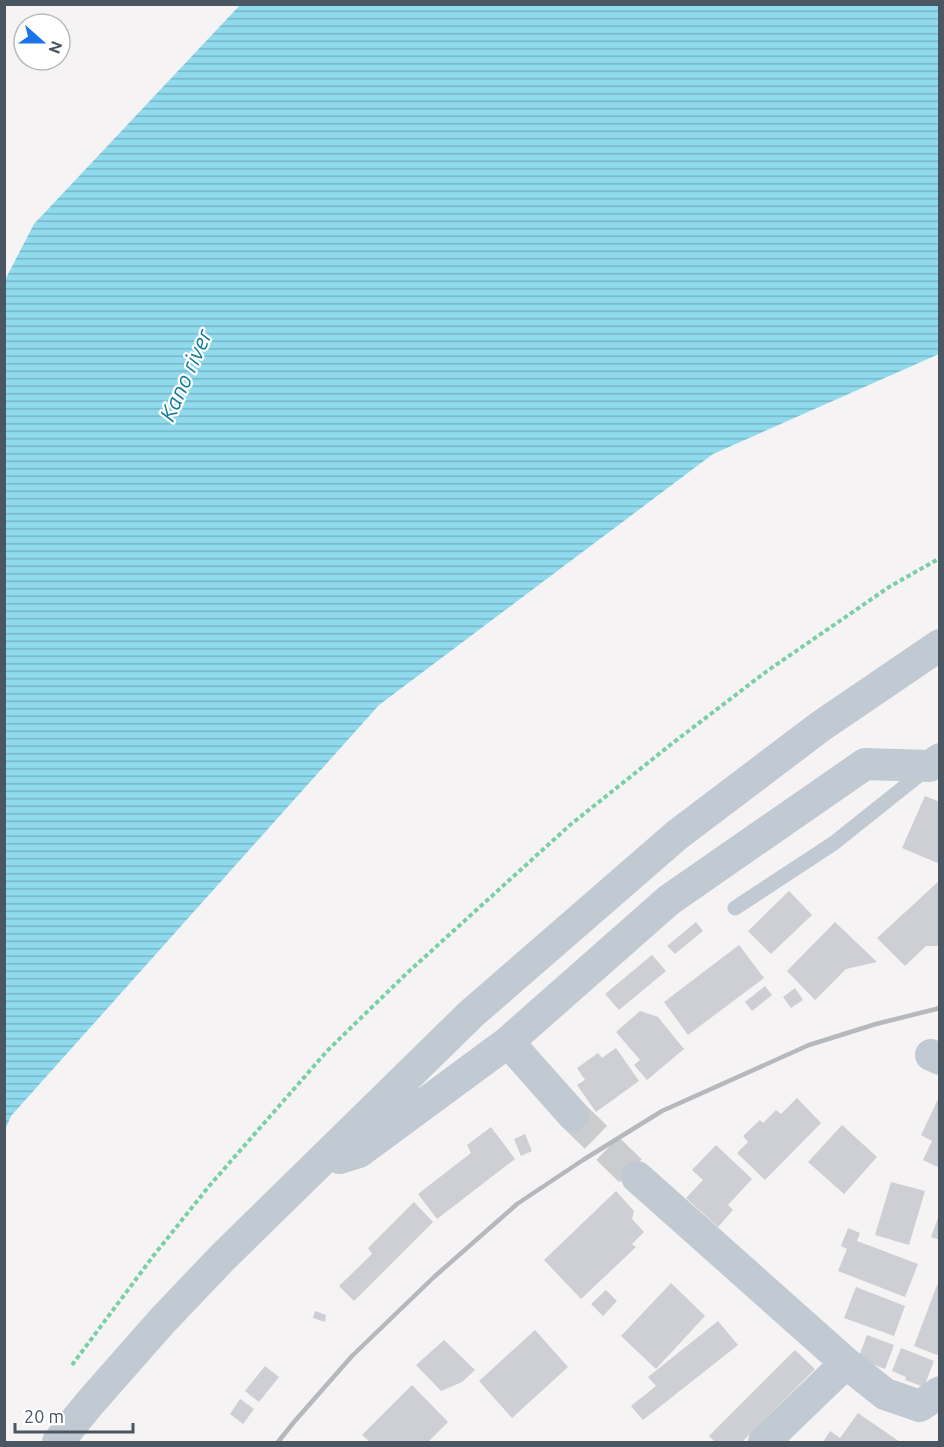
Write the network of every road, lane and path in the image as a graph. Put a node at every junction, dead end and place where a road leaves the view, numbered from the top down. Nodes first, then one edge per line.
1 (939, 558) edge
2 (939, 645) edge
3 (936, 765) edge
4 (735, 908) dead end
5 (508, 1042) junction
6 (573, 1115) tunnel mouth
7 (317, 1167) junction
8 (637, 1177) tunnel mouth
9 (846, 1363) junction
10 (71, 1366) dead end
11 (939, 1392) edge
12 (58, 1443) edge
13 (764, 1443) edge

1 - 10 path
2 - 7 street
3 - 4 lane
3 - 5 street
5 - 6 street
5 - 7 street
7 - 12 street
8 - 9 street
9 - 11 street
9 - 13 street

